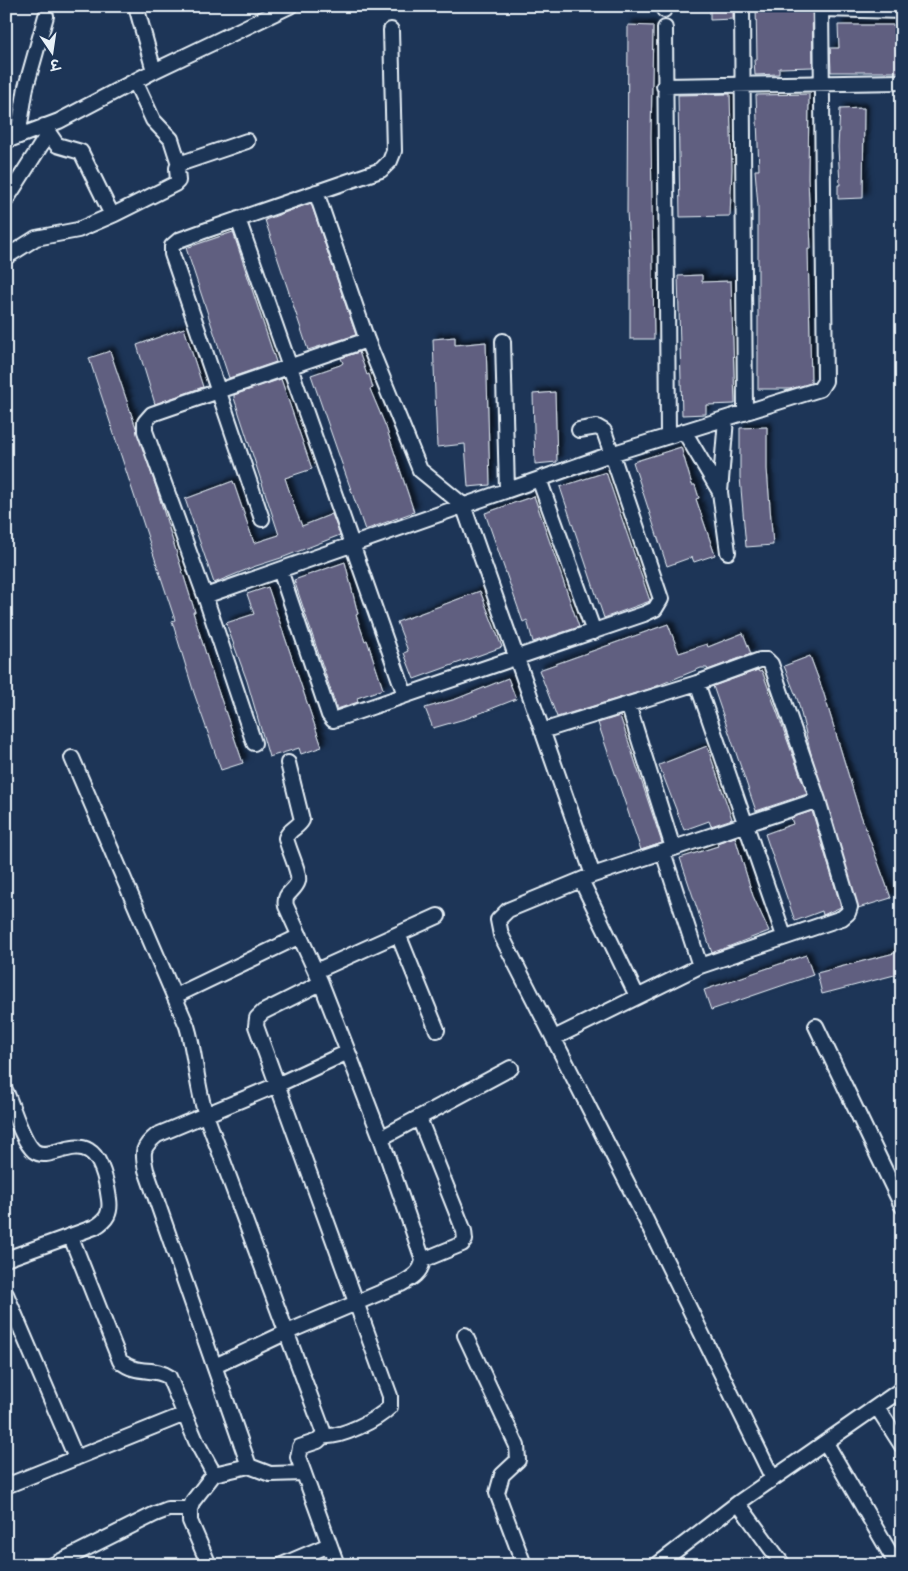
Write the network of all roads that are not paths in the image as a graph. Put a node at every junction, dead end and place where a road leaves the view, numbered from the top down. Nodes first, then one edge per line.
1 (136, 6) edge
2 (290, 6) edge
3 (742, 6) edge
4 (821, 8) edge
5 (902, 11) edge
6 (46, 16) dead end
7 (665, 28) dead end
8 (391, 30) dead end
9 (154, 71) junction
10 (135, 81) junction
11 (902, 82) edge
12 (820, 83) junction
13 (743, 84) junction
14 (664, 86) junction
15 (46, 130) junction
16 (12, 139) edge
17 (247, 141) dead end
18 (179, 164) junction
19 (316, 192) junction
20 (6, 200) edge
21 (116, 214) junction
22 (238, 219) junction
23 (6, 257) edge
24 (367, 340) junction
25 (504, 341) dead end
26 (291, 366) junction
27 (218, 391) junction
28 (745, 413) junction
29 (726, 419) junction
30 (579, 430) dead end
31 (684, 430) junction
32 (668, 435) junction
33 (611, 454) junction
34 (539, 479) junction
35 (507, 490) junction
36 (720, 492) junction
37 (463, 505) junction
38 (262, 519) dead end
39 (352, 544) junction
40 (728, 552) dead end
41 (280, 570) junction
42 (205, 596) junction
43 (594, 632) junction
44 (516, 657) junction
45 (697, 683) junction
46 (405, 695) junction
47 (628, 704) junction
48 (542, 731) junction
49 (254, 743) dead end
50 (72, 758) dead end
51 (288, 763) dead end
52 (818, 800) junction
53 (744, 825) junction
54 (668, 850) junction
55 (587, 878) junction
56 (438, 916) dead end
57 (398, 934) junction
58 (300, 936) junction
59 (784, 936) junction
60 (700, 966) junction
61 (319, 977) junction
62 (175, 996) junction
63 (637, 996) junction
64 (816, 1026) dead end
65 (437, 1030) dead end
66 (554, 1038) junction
67 (348, 1052) junction
68 (511, 1068) dead end
69 (277, 1085) junction
70 (6, 1092) edge
71 (206, 1115) junction
72 (419, 1118) junction
73 (381, 1138) junction
74 (902, 1206) edge
75 (71, 1238) junction
76 (6, 1259) edge
77 (423, 1260) junction
78 (6, 1294) edge
79 (356, 1302) junction
80 (285, 1333) junction
81 (465, 1335) dead end
82 (216, 1366) junction
83 (902, 1389) edge
84 (877, 1406) junction
85 (186, 1414) junction
86 (323, 1436) junction
87 (826, 1443) junction
88 (902, 1446) edge
89 (76, 1458) junction
90 (250, 1466) junction
91 (304, 1473) junction
92 (214, 1474) junction
93 (773, 1480) junction
94 (6, 1486) edge
95 (738, 1503) junction
96 (190, 1509) junction
97 (329, 1545) junction
98 (76, 1559) edge
99 (674, 1560) edge
100 (53, 1565) edge
101 (209, 1565) edge
102 (282, 1565) edge
103 (337, 1565) edge
104 (524, 1565) edge
105 (657, 1565) edge
106 (783, 1565) edge
107 (897, 1565) edge

1 - 9 street
2 - 9 street
3 - 13 street
4 - 5 street
4 - 12 street
6 - 16 street
7 - 14 street
8 - 19 street
9 - 10 street
10 - 15 street
10 - 18 street
11 - 12 street
12 - 13 street
12 - 28 street
13 - 14 street
13 - 28 street
14 - 32 street
15 - 16 street
15 - 20 street
15 - 21 street
17 - 18 street
18 - 21 street
19 - 22 street
19 - 24 street
21 - 23 street
22 - 26 street
22 - 27 street
24 - 26 street
24 - 37 street
25 - 35 street
26 - 27 street
26 - 39 street
27 - 38 street
27 - 42 street
28 - 29 street
29 - 31 street
29 - 36 street
30 - 33 street
31 - 32 street
31 - 36 street
32 - 33 street
33 - 34 street
33 - 43 street
34 - 35 street
34 - 43 street
35 - 37 street
36 - 40 street
37 - 39 street
37 - 44 street
39 - 41 street
39 - 46 street
41 - 42 street
41 - 46 street
42 - 49 street
43 - 44 street
44 - 46 street
44 - 48 street
45 - 47 street
45 - 52 street
45 - 53 street
47 - 48 street
47 - 54 street
48 - 55 street
50 - 62 street
51 - 58 street
52 - 53 street
52 - 59 street
53 - 54 street
53 - 59 street
54 - 55 street
54 - 60 street
55 - 63 street
55 - 66 street
56 - 57 street
57 - 61 street
57 - 65 street
58 - 61 street
58 - 62 street
59 - 60 street
60 - 63 street
61 - 67 street
61 - 69 street
62 - 71 street
63 - 66 street
64 - 74 street
66 - 93 street
67 - 69 street
67 - 73 street
68 - 72 street
69 - 71 street
69 - 79 street
70 - 75 street
71 - 80 street
71 - 82 street
72 - 73 street
72 - 77 street
73 - 77 street
75 - 76 street
75 - 85 street
77 - 79 street
78 - 89 street
79 - 80 street
79 - 86 street
80 - 82 street
80 - 86 street
81 - 104 street
82 - 90 street
83 - 84 street
84 - 87 street
84 - 88 street
85 - 89 street
85 - 92 street
86 - 91 street
87 - 93 street
87 - 107 street
89 - 94 street
90 - 91 street
90 - 92 street
91 - 97 street
92 - 96 street
93 - 95 street
95 - 99 street
95 - 106 street
96 - 98 street
96 - 101 street
97 - 102 street
97 - 103 street
98 - 100 street
99 - 105 street

